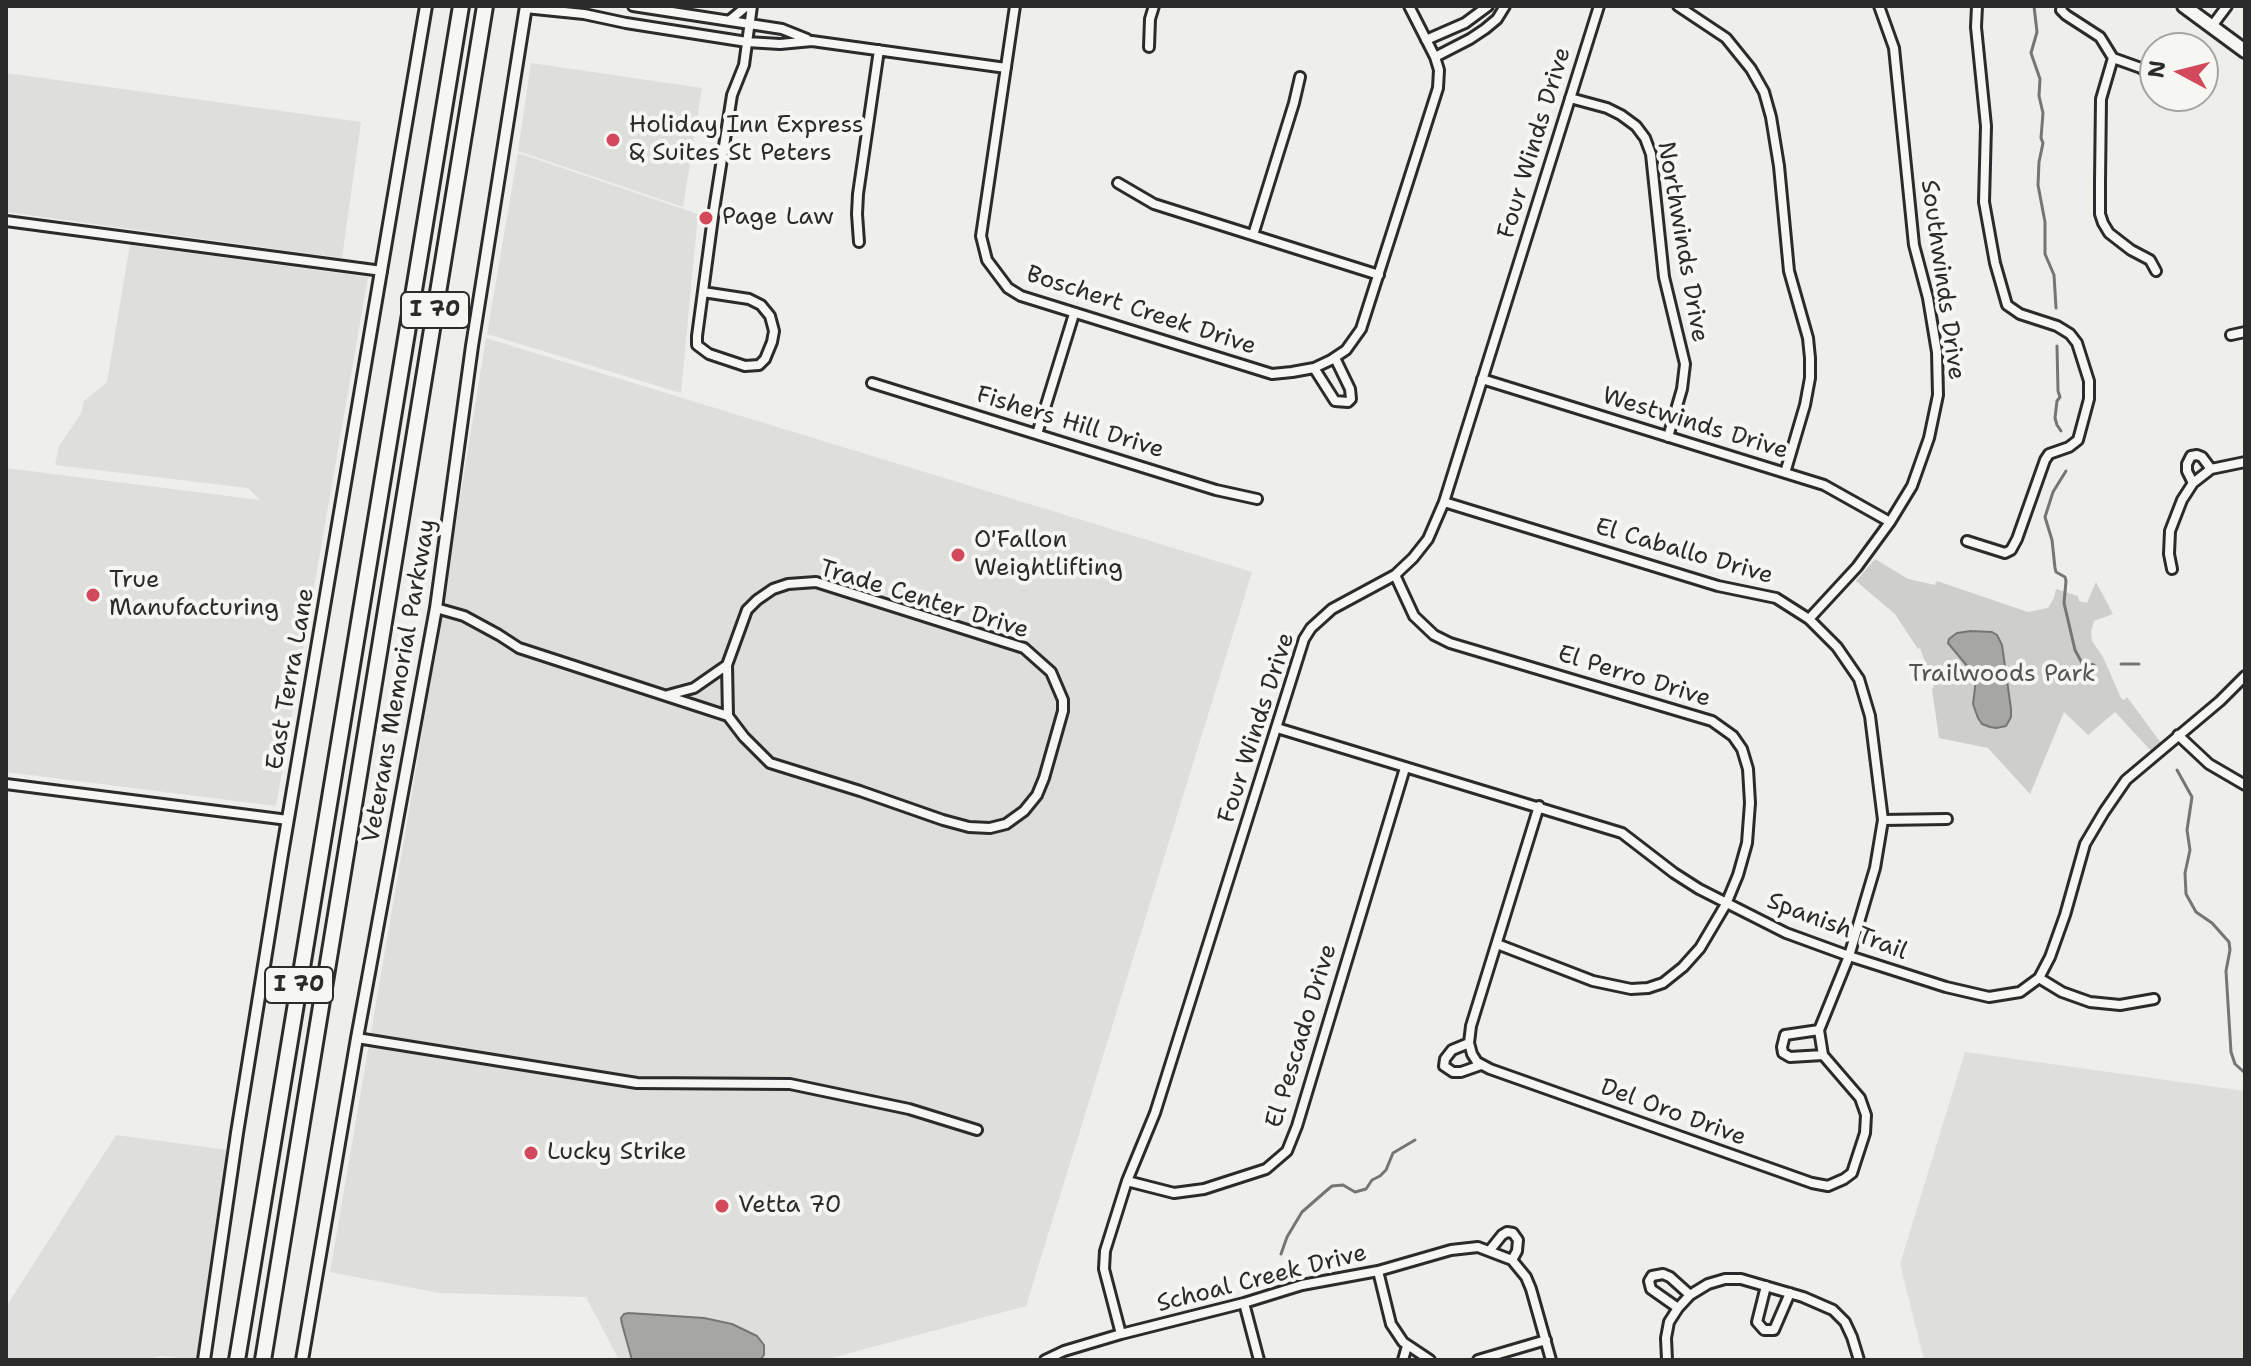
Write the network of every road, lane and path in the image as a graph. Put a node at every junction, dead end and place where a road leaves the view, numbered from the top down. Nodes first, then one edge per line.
1 (426, 6) edge
2 (461, 6) edge
3 (485, 6) edge
4 (633, 6) edge
5 (750, 6) edge
6 (1015, 6) edge
7 (1154, 6) edge
8 (1409, 6) edge
9 (1488, 6) edge
10 (1505, 6) edge
11 (1599, 6) edge
12 (1678, 6) edge
13 (1879, 6) edge
14 (1977, 6) edge
15 (2062, 6) edge
16 (2184, 6) edge
17 (2227, 6) edge
18 (525, 7) edge
19 (730, 20) junction
20 (749, 23) junction
21 (2212, 26) junction
22 (1426, 40) junction
23 (812, 41) junction
24 (747, 42) junction
25 (1149, 47) dead end
26 (879, 50) junction
27 (2245, 51) edge
28 (1435, 57) junction
29 (2113, 58) junction
30 (2139, 67) edge
31 (1006, 68) junction
32 (1300, 77) dead end
33 (1570, 98) junction
34 (1118, 183) dead end
35 (6, 221) edge
36 (1253, 235) junction
37 (859, 242) dead end
38 (382, 271) junction
39 (2156, 271) dead end
40 (1379, 275) junction
41 (703, 292) junction
42 (1074, 314) junction
43 (2245, 332) edge
44 (2231, 335) dead end
45 (1335, 358) junction
46 (1314, 368) junction
47 (1482, 379) junction
48 (872, 383) dead end
49 (1037, 434) junction
50 (1668, 437) junction
51 (2245, 462) edge
52 (2211, 469) junction
53 (1785, 473) junction
54 (2193, 483) junction
55 (1257, 499) dead end
56 (1444, 502) junction
57 (1890, 522) junction
58 (1967, 541) dead end
59 (2172, 569) dead end
60 (1395, 575) junction
61 (436, 608) junction
62 (1809, 619) junction
63 (727, 665) junction
64 (2245, 676) edge
65 (667, 695) junction
66 (728, 716) junction
67 (1277, 728) junction
68 (2178, 735) junction
69 (1405, 768) junction
70 (6, 784) edge
71 (2245, 785) edge
72 (1539, 806) junction
73 (1947, 819) dead end
74 (288, 820) junction
75 (1883, 820) junction
76 (1726, 904) junction
77 (1497, 944) junction
78 (1849, 956) junction
79 (2039, 978) junction
80 (2154, 999) dead end
81 (1819, 1030) junction
82 (357, 1038) junction
83 (1469, 1043) junction
84 (1823, 1055) junction
85 (1481, 1065) junction
86 (977, 1130) dead end
87 (1127, 1181) junction
88 (1490, 1250) junction
89 (1512, 1260) junction
90 (1378, 1271) junction
91 (1766, 1286) junction
92 (1790, 1293) junction
93 (1690, 1295) junction
94 (1244, 1303) junction
95 (1678, 1308) junction
96 (1121, 1334) junction
97 (1546, 1340) junction
98 (1407, 1346) junction
99 (204, 1360) edge
100 (237, 1360) edge
101 (263, 1360) edge
102 (302, 1360) edge
103 (1045, 1360) edge
104 (1259, 1360) edge
105 (1403, 1360) edge
106 (1430, 1360) edge
107 (1478, 1360) edge
108 (1551, 1360) edge
109 (1667, 1360) edge
110 (1859, 1360) edge

1 - 38 street, East Terra Lane
2 - 100 highway, I 70
3 - 101 highway, I 70
4 - 19 street
5 - 19 street
5 - 20 street
6 - 31 street, Boschert Creek Drive
7 - 25 street
8 - 22 street, Boschert Creek Drive
9 - 22 street
10 - 28 street
11 - 33 street, Four Winds Drive
12 - 53 street
13 - 57 street, Southwinds Drive
14 - 58 street
15 - 29 street
16 - 21 main road
17 - 21 street
18 - 24 street
18 - 61 street, Veterans Memorial Parkway
19 - 20 street
20 - 23 street
20 - 24 street
21 - 27 main road
22 - 28 street, Boschert Creek Drive
23 - 24 street
23 - 26 street
24 - 41 street
26 - 31 street
26 - 37 street
28 - 40 street, Boschert Creek Drive
29 - 30 street
29 - 39 street
31 - 42 street, Boschert Creek Drive
32 - 36 street
33 - 47 street, Four Winds Drive
33 - 50 street, Northwinds Drive
34 - 36 street
35 - 38 street
36 - 40 street
38 - 74 street, East Terra Lane
40 - 45 street, Boschert Creek Drive
41 - 41 street
42 - 46 street, Boschert Creek Drive
42 - 49 street
43 - 44 street
45 - 46 street, Boschert Creek Drive
45 - 46 street
47 - 50 street, Westwinds Drive
47 - 56 street, Four Winds Drive
48 - 49 street, Fishers Hill Drive
49 - 55 street, Fishers Hill Drive
50 - 53 street, Westwinds Drive
51 - 52 street
52 - 54 street
52 - 54 street
53 - 57 street, Westwinds Drive
54 - 59 street
56 - 60 street, Four Winds Drive
56 - 62 street, El Caballo Drive
57 - 62 street, Southwinds Drive
60 - 67 street, Four Winds Drive
60 - 76 street, El Perro Drive
61 - 65 street
61 - 82 street, Veterans Memorial Parkway
62 - 75 street, El Caballo Drive
63 - 65 street
63 - 66 street, Trade Center Drive
63 - 66 street, Trade Center Drive
64 - 68 street
65 - 66 street
67 - 69 street, Spanish Trail
67 - 87 street, Four Winds Drive
68 - 71 street
68 - 79 street
69 - 72 street, Spanish Trail
69 - 87 street, El Pescado Drive
70 - 74 street
72 - 76 street, Spanish Trail
72 - 77 street, Del Oro Drive
73 - 75 street
74 - 99 street, East Terra Lane
75 - 78 street, El Caballo Drive
76 - 77 street, El Perro Drive
76 - 78 street, Spanish Trail
77 - 83 street, Del Oro Drive
78 - 79 street, Spanish Trail
78 - 81 street, El Caballo Drive
79 - 80 street
81 - 84 street, El Caballo Drive
81 - 84 street
82 - 86 street
82 - 102 street, Veterans Memorial Parkway
83 - 85 street
83 - 85 street, Del Oro Drive
84 - 85 street, Del Oro Drive
87 - 96 street, Four Winds Drive
88 - 89 street, Schoal Creek Drive
88 - 89 street, Schoal Creek Drive
88 - 90 street, Schoal Creek Drive
89 - 97 street, Schoal Creek Drive
90 - 94 street, Schoal Creek Drive
90 - 98 street
91 - 92 street
91 - 92 street
91 - 93 street
92 - 110 street
93 - 95 street
93 - 95 street
94 - 96 street, Schoal Creek Drive
94 - 104 street
95 - 109 street
96 - 103 street, Schoal Creek Drive
97 - 107 street
97 - 108 street, Schoal Creek Drive
98 - 105 street
98 - 106 street

